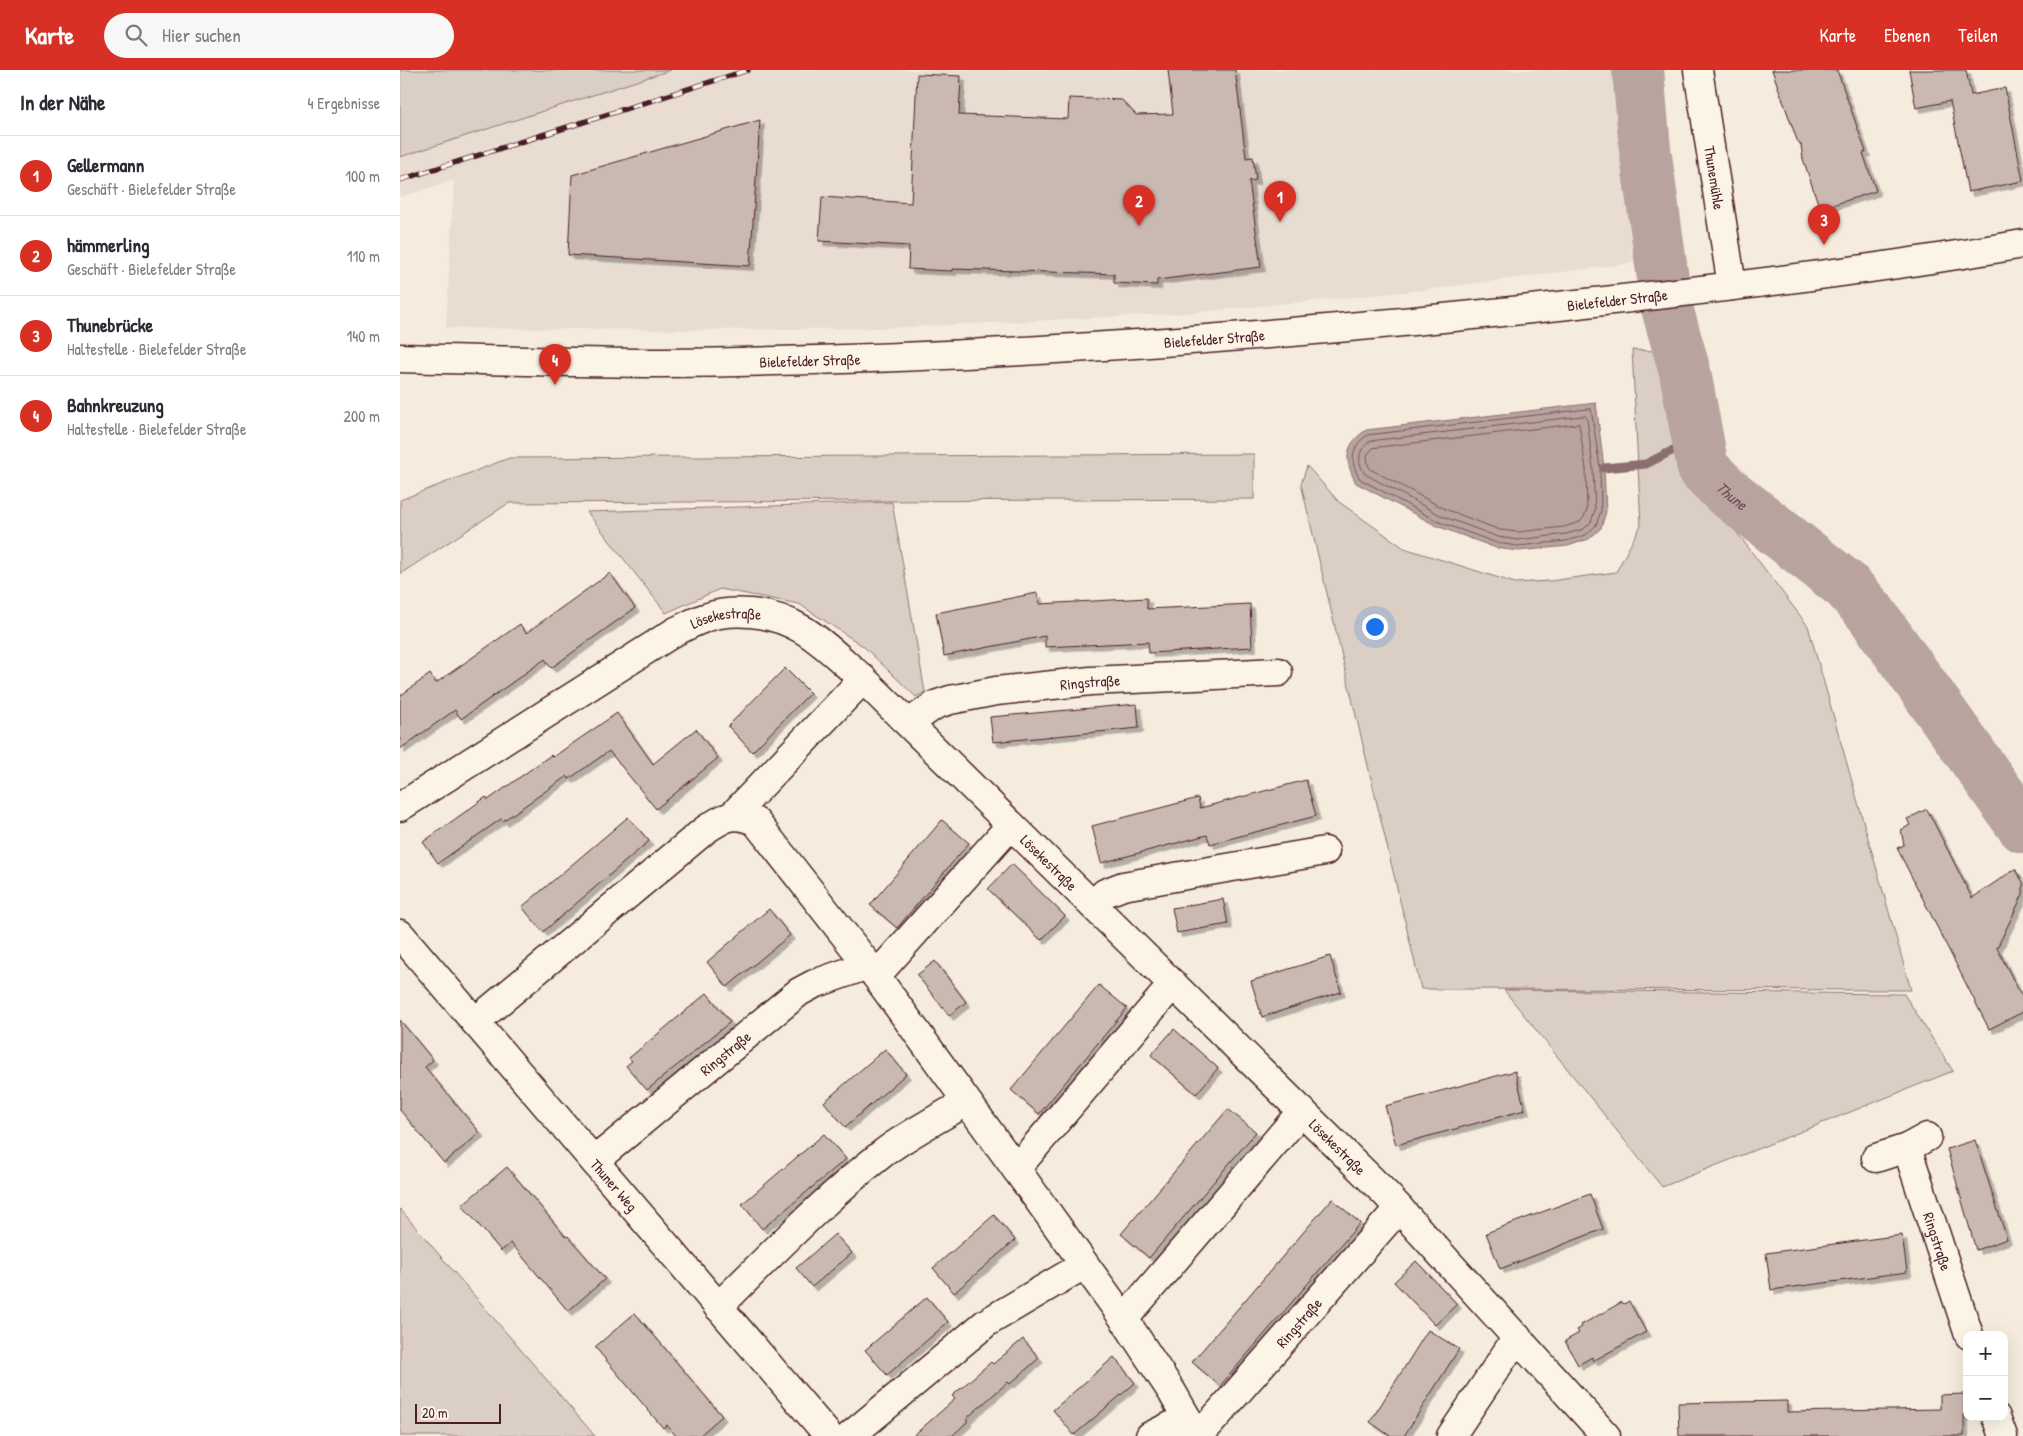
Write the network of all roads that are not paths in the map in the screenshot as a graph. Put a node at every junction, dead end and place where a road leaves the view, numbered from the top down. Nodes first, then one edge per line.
1 (1698, 70) edge
2 (2023, 244) edge
3 (1732, 286) junction
4 (400, 358) edge
5 (1278, 672) dead end
6 (863, 679) junction
7 (909, 723) junction
8 (400, 807) edge
9 (732, 816) junction
10 (1011, 824) junction
11 (1325, 851) dead end
12 (1093, 905) junction
13 (400, 934) edge
14 (872, 971) junction
15 (1173, 984) junction
16 (475, 1022) junction
17 (966, 1102) junction
18 (1302, 1111) junction
19 (1876, 1158) dead end
20 (594, 1161) junction
21 (1016, 1168) junction
22 (1399, 1208) junction
23 (1084, 1265) junction
24 (718, 1307) junction
25 (1124, 1319) junction
26 (1969, 1331) edge
27 (1517, 1337) junction
28 (1997, 1421) edge
29 (1194, 1430) edge
30 (829, 1436) edge
31 (850, 1436) edge
32 (1150, 1436) edge
33 (1451, 1436) edge
34 (1606, 1436) edge
35 (2003, 1436) edge

1 - 3 street, Thunemühle
2 - 3 street, Bielefelder Straße
3 - 4 street, Bielefelder Straße
5 - 7 street, Ringstraße
6 - 7 street, Lösekestraße
6 - 8 street, Lösekestraße
6 - 9 street
7 - 10 street, Lösekestraße
9 - 14 street
9 - 16 street
10 - 12 street, Lösekestraße
10 - 14 street, Ringstraße
11 - 12 street
12 - 15 street, Lösekestraße
13 - 16 street, Thuner Weg
14 - 17 street
14 - 20 street, Ringstraße
15 - 18 street, Lösekestraße
15 - 21 street
16 - 20 street, Thuner Weg
17 - 21 street
17 - 24 street
18 - 22 street, Lösekestraße
18 - 25 street
19 - 26 street, Ringstraße
20 - 24 street, Thuner Weg
21 - 23 street
22 - 27 street, Lösekestraße
22 - 29 street, Ringstraße
23 - 25 street
23 - 31 street
24 - 30 street, Thuner Weg
25 - 29 street
27 - 33 street
27 - 34 street, Lösekestraße
28 - 35 street
29 - 32 street, Ringstraße

